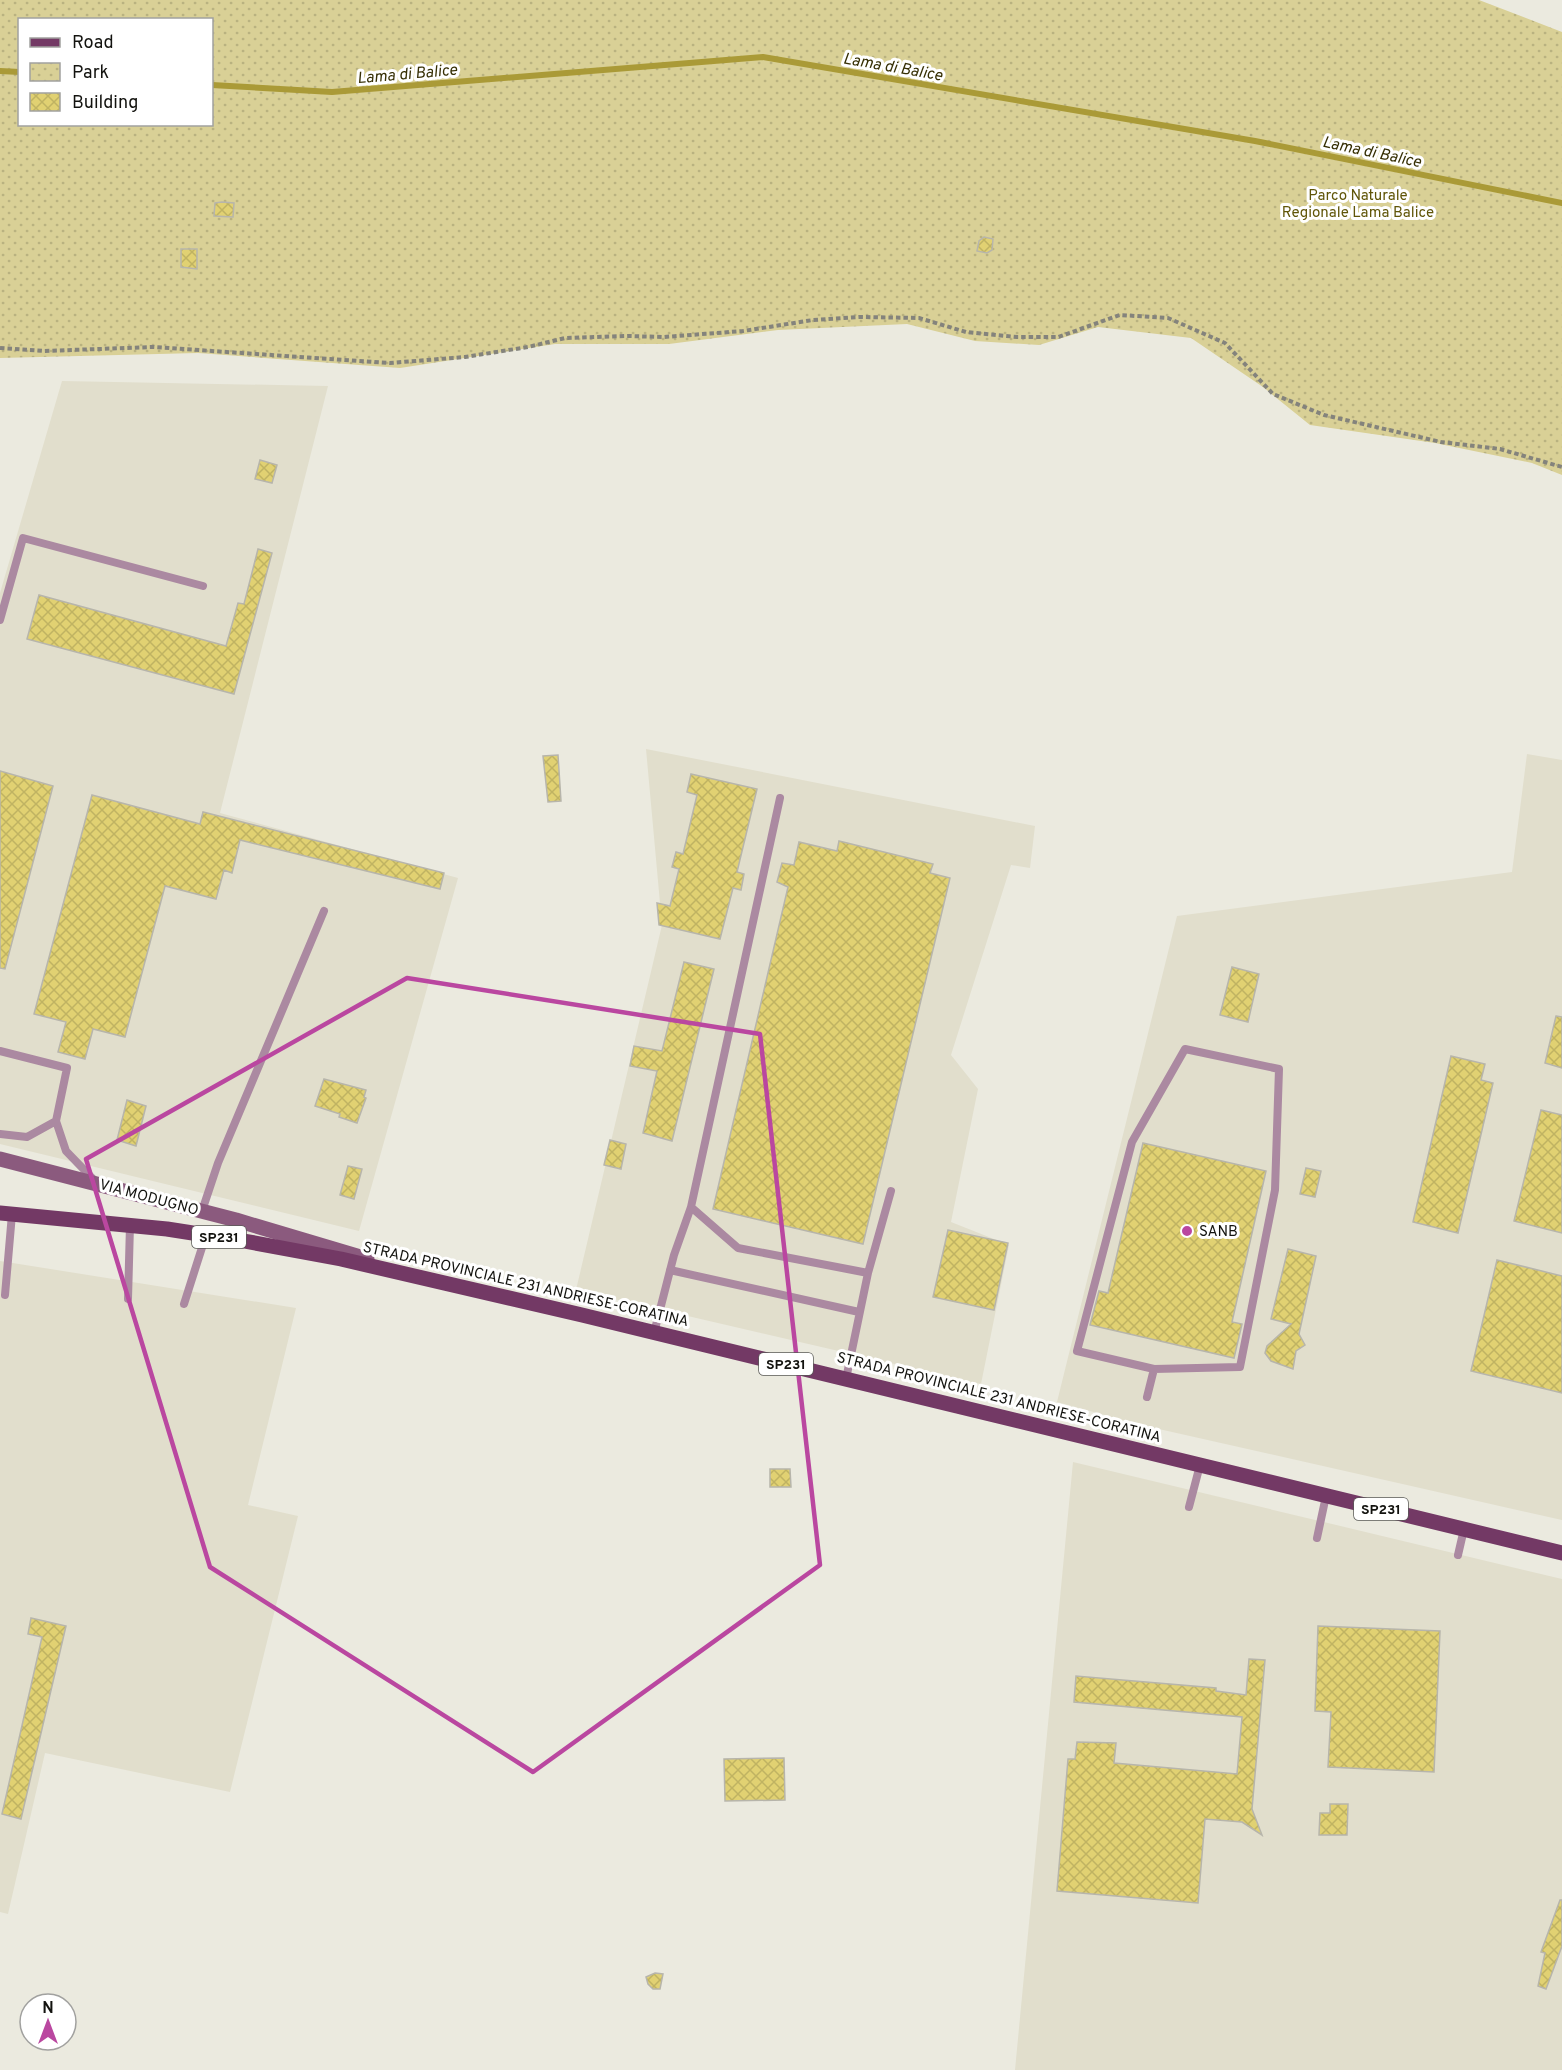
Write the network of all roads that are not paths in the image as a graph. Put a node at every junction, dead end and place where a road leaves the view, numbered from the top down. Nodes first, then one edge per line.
1 (203, 586) dead end
2 (0, 620) edge
3 (780, 798) dead end
4 (324, 911) dead end
5 (0, 1050) edge
6 (56, 1121) junction
7 (0, 1134) edge
8 (0, 1159) edge
9 (99, 1184) junction
10 (891, 1191) dead end
11 (691, 1207) junction
12 (202, 1211) junction
13 (6, 1214) edge
14 (130, 1225) junction
15 (206, 1235) junction
16 (670, 1270) junction
17 (868, 1274) junction
18 (436, 1280) junction
19 (5, 1295) dead end
20 (128, 1299) dead end
21 (184, 1304) dead end
22 (859, 1312) junction
23 (654, 1333) junction
24 (1154, 1369) junction
25 (846, 1379) junction
26 (1147, 1397) dead end
27 (1200, 1465) junction
28 (1326, 1496) junction
29 (1189, 1507) dead end
30 (1464, 1529) junction
31 (1317, 1538) dead end
32 (1562, 1553) edge
33 (1458, 1555) dead end

1 - 2 lane
3 - 11 lane
4 - 12 lane
5 - 6 lane
6 - 7 lane
6 - 9 lane
8 - 9 street, VIA MODUGNO
9 - 12 street, VIA MODUGNO
10 - 17 lane
11 - 16 lane
11 - 17 lane
12 - 18 street, VIA MODUGNO
13 - 14 main road, STRADA PROVINCIALE 231 ANDRIESE-CORATINA / SP231
13 - 19 lane
14 - 15 main road, STRADA PROVINCIALE 231 ANDRIESE-CORATINA / SP231
14 - 20 lane
15 - 18 main road, STRADA PROVINCIALE 231 ANDRIESE-CORATINA / SP231
15 - 21 lane
16 - 22 lane
16 - 23 lane
17 - 22 lane
18 - 23 main road, STRADA PROVINCIALE 231 ANDRIESE-CORATINA / SP231
22 - 25 lane
23 - 25 main road, STRADA PROVINCIALE 231 ANDRIESE-CORATINA / SP231
24 - 24 lane
24 - 26 lane
25 - 27 main road, STRADA PROVINCIALE 231 ANDRIESE-CORATINA / SP231
27 - 28 main road, STRADA PROVINCIALE 231 ANDRIESE-CORATINA / SP231
27 - 29 lane
28 - 30 main road, STRADA PROVINCIALE 231 ANDRIESE-CORATINA / SP231
28 - 31 lane
30 - 32 main road, STRADA PROVINCIALE 231 ANDRIESE-CORATINA / SP231
30 - 33 lane

